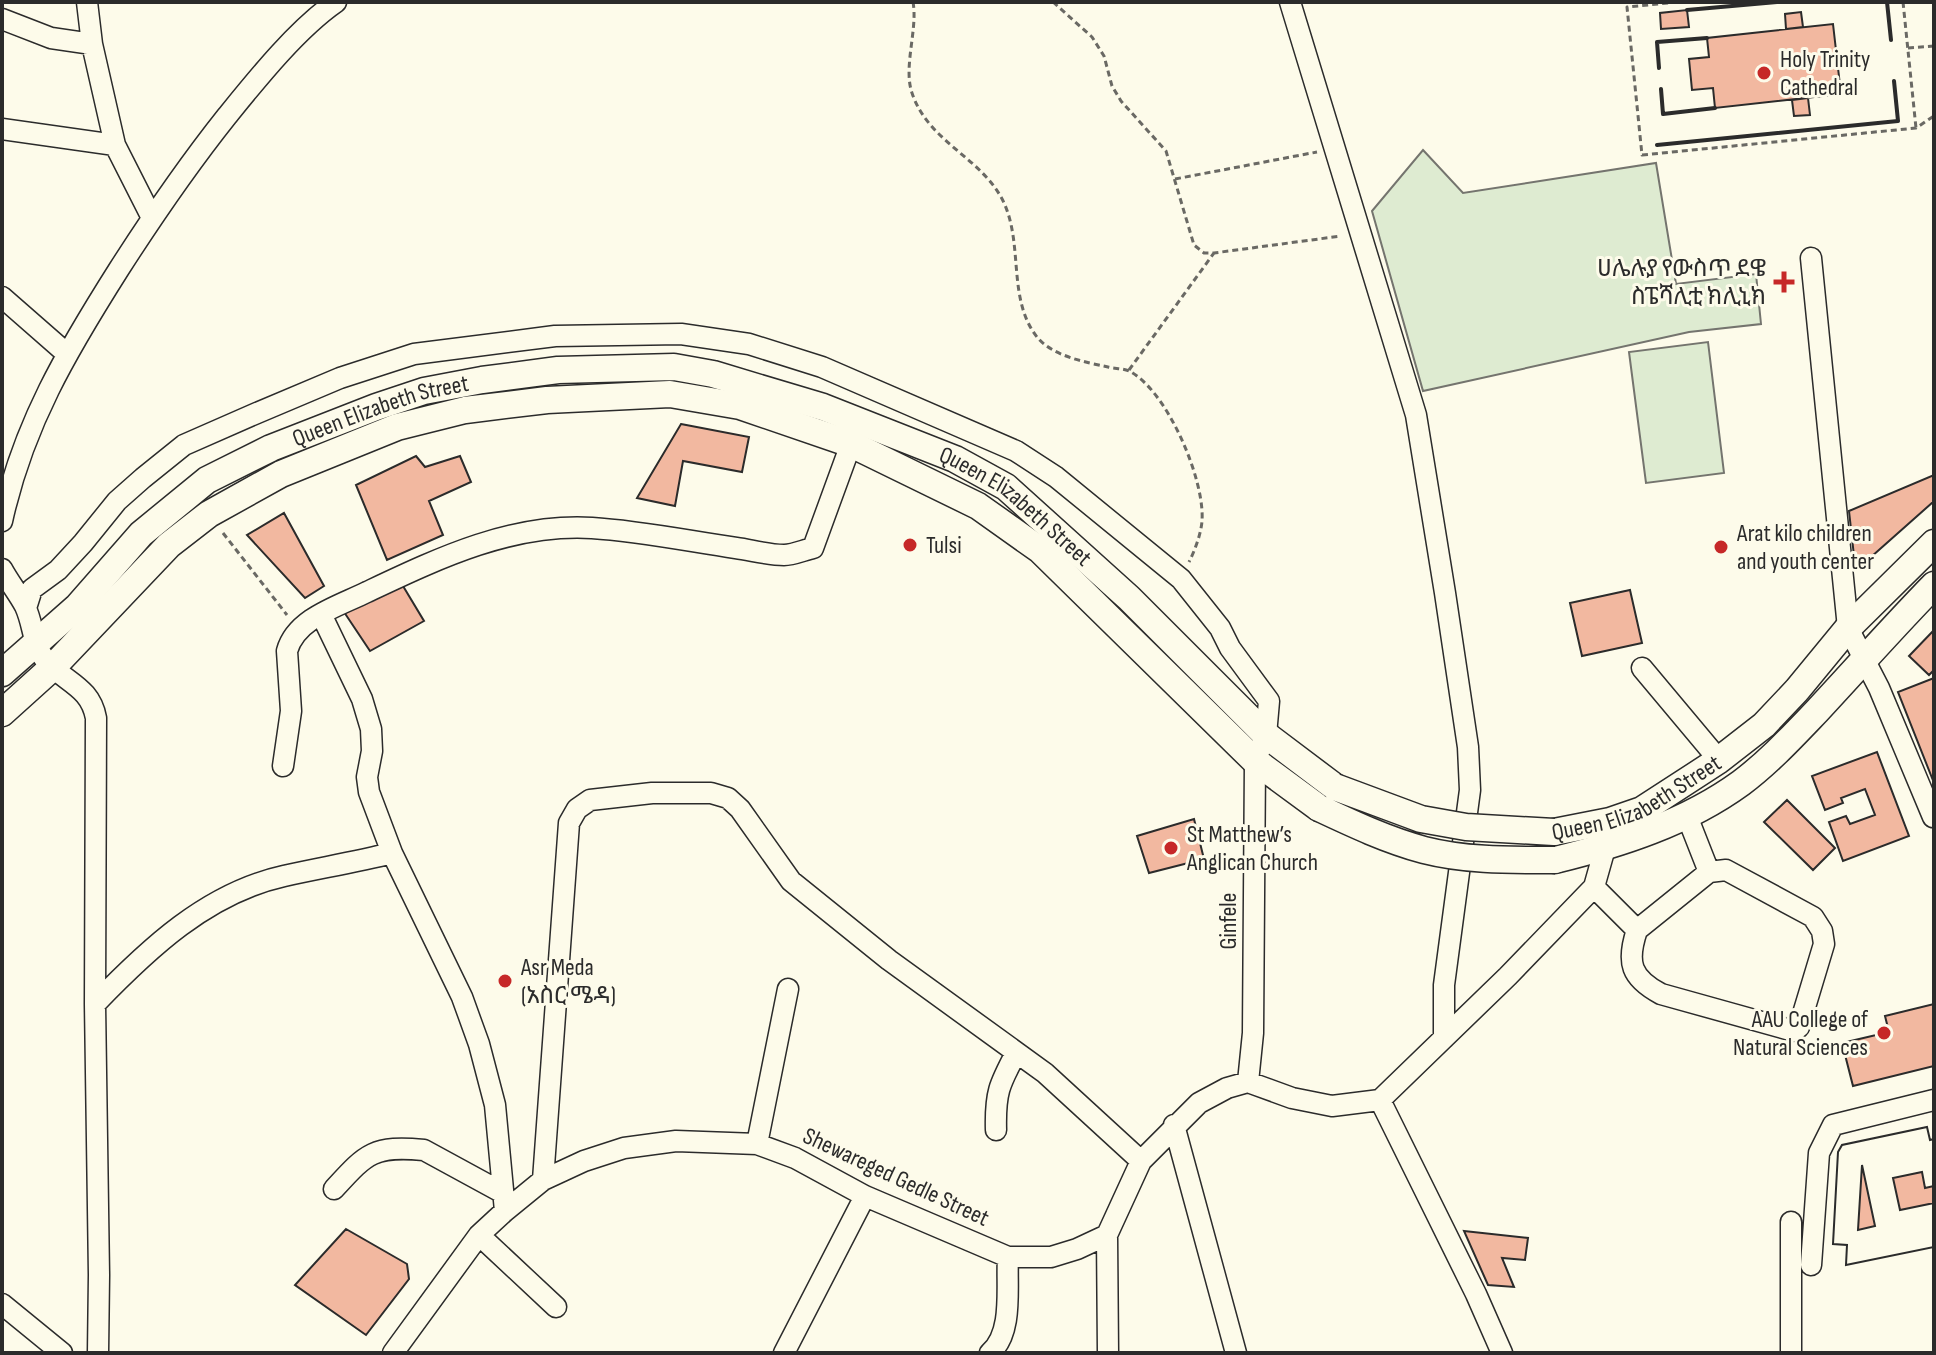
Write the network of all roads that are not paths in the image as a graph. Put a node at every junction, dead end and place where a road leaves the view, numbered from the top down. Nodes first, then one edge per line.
1 (87, 2) edge
2 (336, 2) edge
3 (1290, 2) edge
4 (2, 19) edge
5 (92, 44) junction
6 (2, 129) edge
7 (115, 145) junction
8 (152, 218) junction
9 (1811, 258) dead end
10 (2, 297) edge
11 (66, 353) junction
12 (855, 433) junction
13 (7, 478) edge
14 (2, 521) edge
15 (1934, 543) edge
16 (2, 569) edge
17 (1934, 585) edge
18 (26, 608) junction
19 (321, 614) junction
20 (1848, 628) junction
21 (35, 645) junction
22 (1864, 660) junction
23 (53, 667) junction
24 (1642, 668) dead end
25 (2, 673) edge
26 (2, 713) edge
27 (1266, 735) junction
28 (1719, 760) junction
29 (1255, 761) junction
30 (283, 766) dead end
31 (1327, 798) junction
32 (1687, 816) junction
33 (1933, 817) edge
34 (1605, 848) junction
35 (392, 853) junction
36 (1709, 872) junction
37 (1594, 887) junction
38 (1637, 930) junction
39 (788, 989) dead end
40 (95, 1004) junction
41 (1444, 1038) junction
42 (1016, 1053) junction
43 (1248, 1082) junction
44 (1380, 1100) junction
45 (1934, 1100) edge
46 (1174, 1125) junction
47 (996, 1130) dead end
48 (757, 1144) junction
49 (1141, 1161) junction
50 (543, 1180) junction
51 (334, 1189) dead end
52 (865, 1196) junction
53 (504, 1202) junction
54 (1791, 1222) dead end
55 (479, 1235) junction
56 (1107, 1235) junction
57 (1008, 1257) junction
58 (1811, 1265) dead end
59 (2, 1304) edge
60 (556, 1307) dead end
61 (62, 1353) edge
62 (98, 1353) edge
63 (393, 1353) edge
64 (784, 1353) edge
65 (990, 1353) edge
66 (1108, 1353) edge
67 (1236, 1353) edge
68 (1502, 1353) edge
69 (1791, 1353) edge

1 - 5 street
2 - 8 street
3 - 41 street
4 - 5 street
5 - 7 street
6 - 7 street
7 - 8 street
8 - 11 street
9 - 20 street
10 - 11 street
11 - 13 street
12 - 19 street
12 - 21 main road, Queen Elizabeth Street
12 - 23 main road, Queen Elizabeth Street
12 - 27 main road, Queen Elizabeth Street
12 - 29 main road, Queen Elizabeth Street
13 - 14 street
15 - 20 main road, Queen Elizabeth Street
16 - 18 street
17 - 22 main road, Queen Elizabeth Street
18 - 21 street
18 - 27 street
19 - 30 street
19 - 35 street
20 - 22 street
20 - 28 main road, Queen Elizabeth Street
21 - 23 street
21 - 25 main road, Queen Elizabeth Street
22 - 32 main road, Queen Elizabeth Street
22 - 33 street
23 - 26 main road, Queen Elizabeth Street
23 - 40 street
24 - 28 street
27 - 29 street
27 - 31 main road, Queen Elizabeth Street
28 - 31 main road, Queen Elizabeth Street, bridge
29 - 31 main road, Queen Elizabeth Street
29 - 43 street, Ginfele
31 - 34 main road, Queen Elizabeth Street, bridge
32 - 34 main road, Queen Elizabeth Street
32 - 36 street
34 - 37 street
35 - 40 street
35 - 53 street
36 - 38 street
36 - 38 street
37 - 38 street
37 - 41 street
39 - 48 street
40 - 62 street
41 - 44 street
42 - 47 street
42 - 49 street
42 - 50 street
43 - 44 street
43 - 46 street
44 - 68 street
45 - 58 street
46 - 49 street
46 - 67 street
48 - 50 street, Shewareged Gedle Street
48 - 52 street, Shewareged Gedle Street
49 - 56 street
50 - 53 street, Shewareged Gedle Street
51 - 53 street
52 - 57 street, Shewareged Gedle Street
52 - 64 street
53 - 55 street, Shewareged Gedle Street
54 - 69 street
55 - 60 street
55 - 63 street, Shewareged Gedle Street
56 - 57 street, Shewareged Gedle Street
56 - 66 street
57 - 65 street
59 - 61 street

